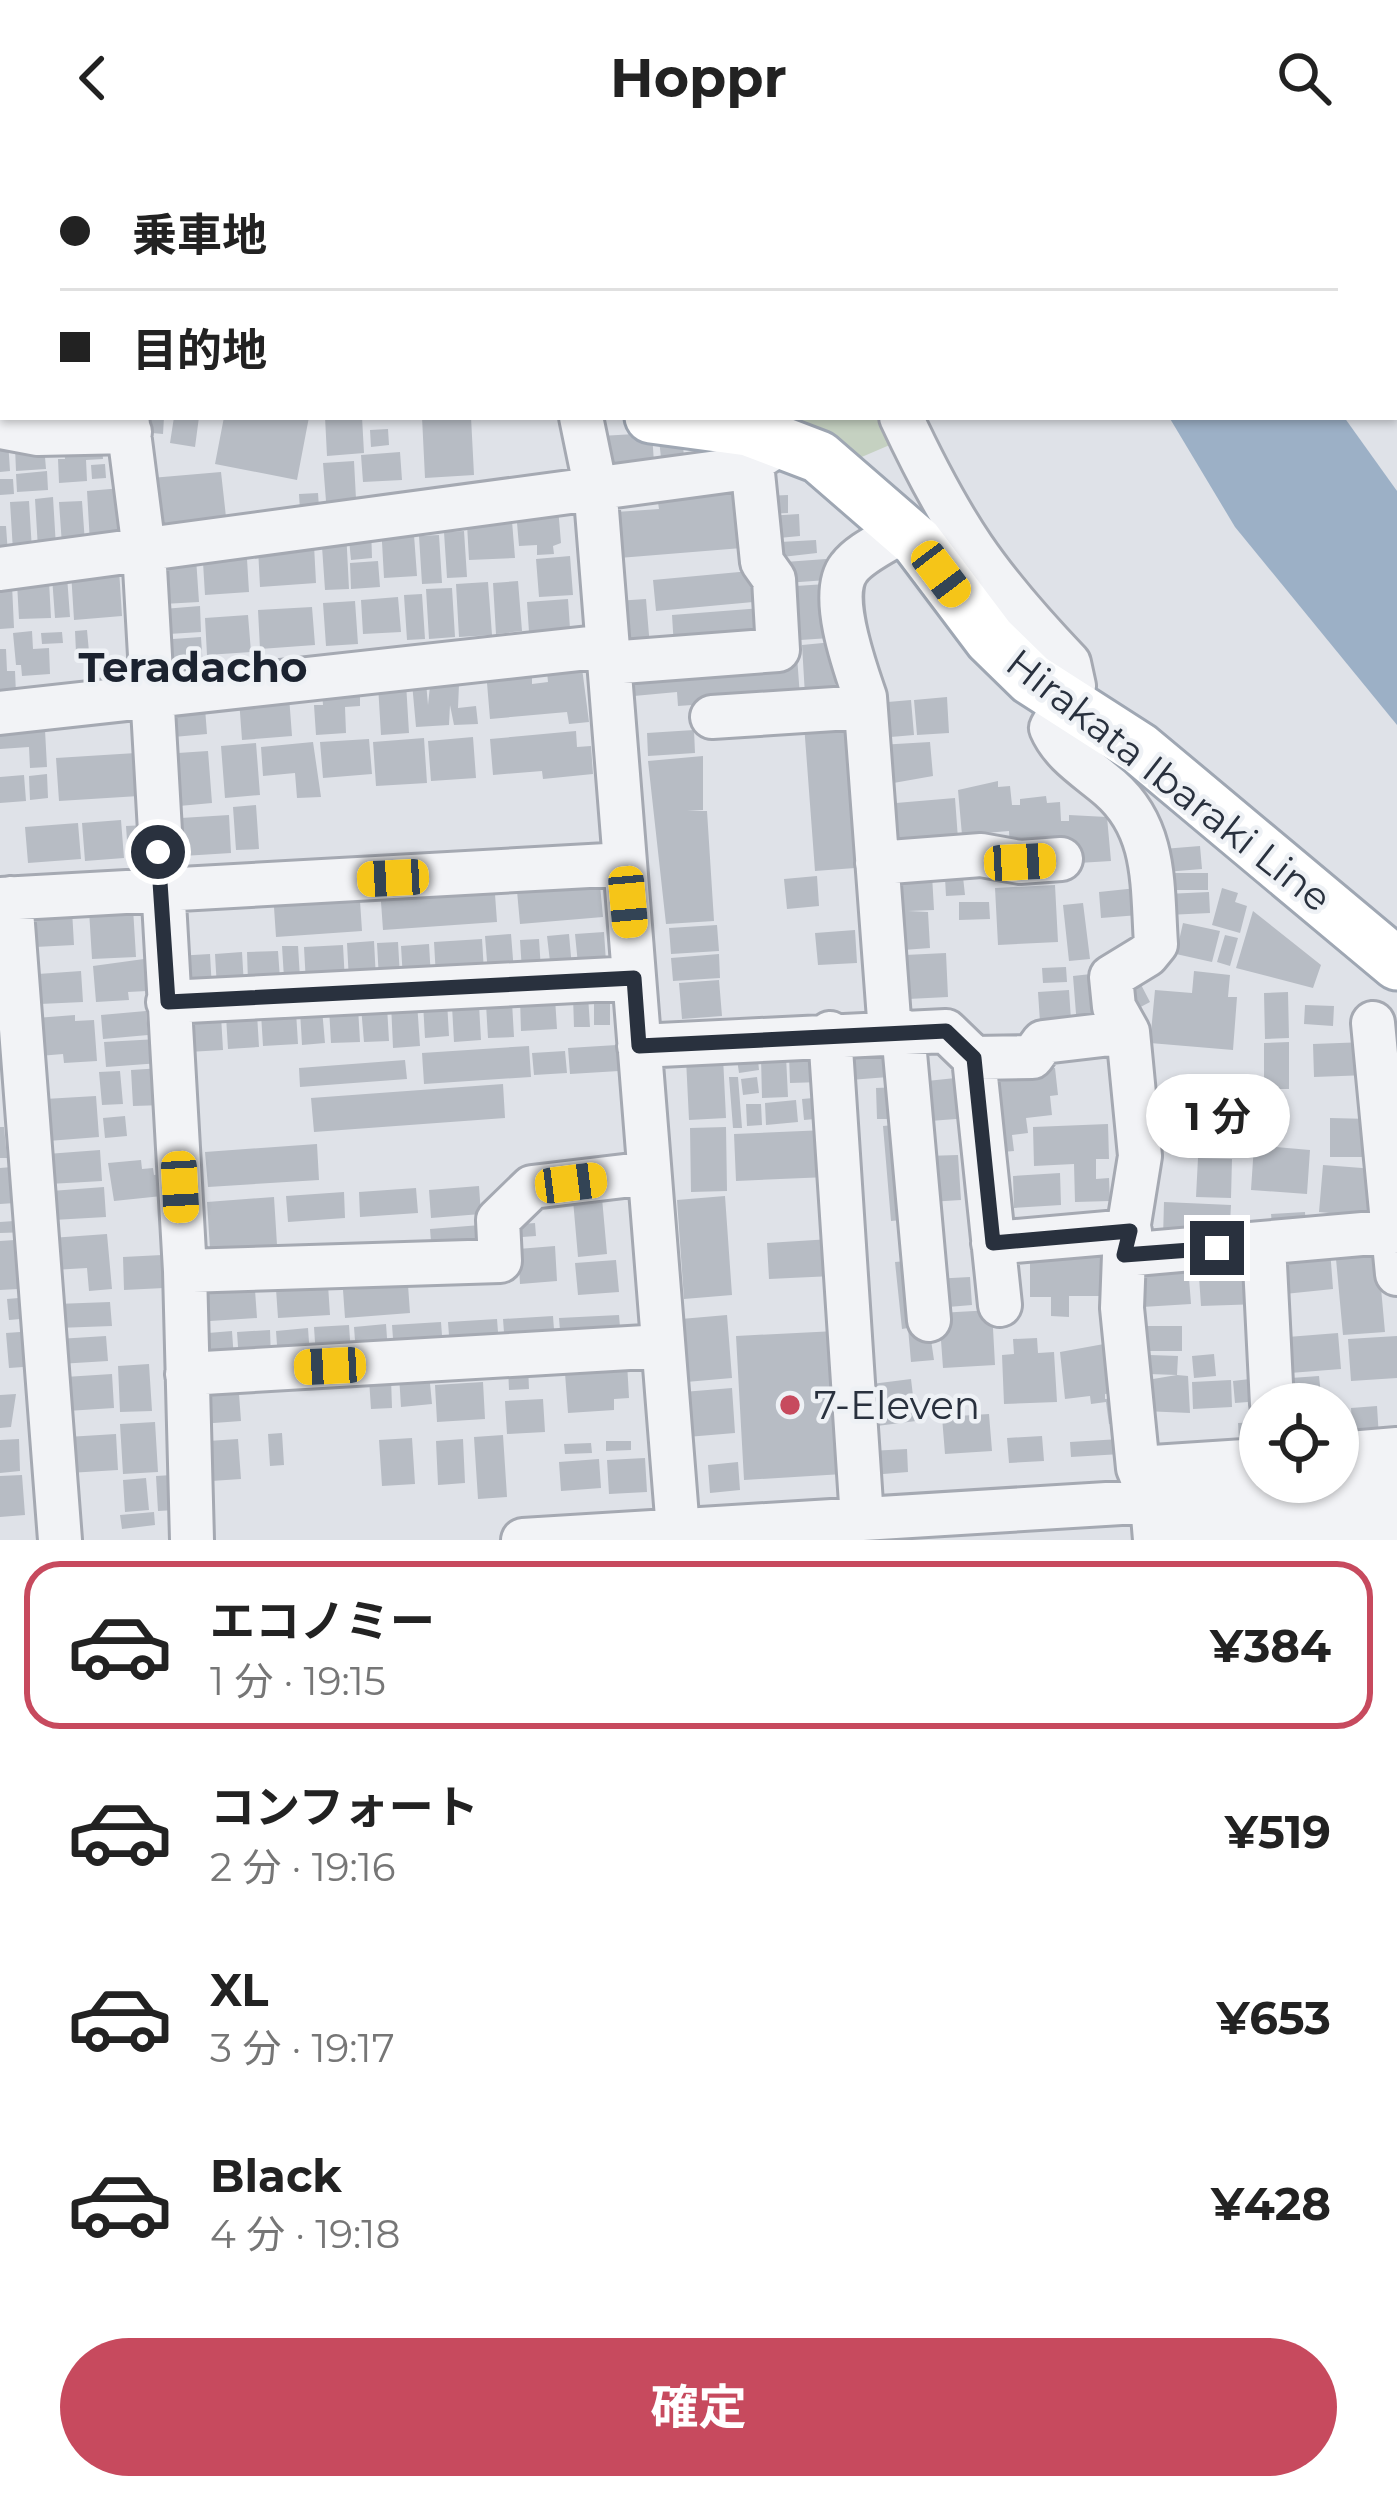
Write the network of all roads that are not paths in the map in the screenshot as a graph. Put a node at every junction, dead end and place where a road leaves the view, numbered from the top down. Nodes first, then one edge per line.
1 (582, 420) edge
2 (673, 420) edge
3 (902, 420) edge
4 (128, 425) edge
5 (0, 427) edge
6 (768, 452) junction
7 (595, 484) junction
8 (904, 530) junction
9 (144, 550) junction
10 (0, 569) edge
11 (608, 655) junction
12 (150, 696) junction
13 (1068, 702) junction
14 (865, 707) junction
15 (0, 713) edge
16 (712, 717) dead end
17 (1061, 859) dead end
18 (877, 863) junction
19 (625, 864) junction
20 (161, 891) junction
21 (6, 899) edge
22 (1397, 964) edge
23 (634, 978) junction
24 (168, 1002) junction
25 (1373, 1023) dead end
26 (11, 1030) edge
27 (896, 1032) junction
28 (1128, 1032) junction
29 (830, 1033) junction
30 (639, 1046) junction
31 (974, 1058) junction
32 (650, 1173) junction
33 (993, 1243) junction
34 (1127, 1243) junction
35 (1264, 1245) junction
36 (1395, 1247) edge
37 (184, 1271) junction
38 (1000, 1306) dead end
39 (929, 1320) dead end
40 (663, 1346) junction
41 (187, 1374) junction
42 (1271, 1383) edge
43 (1397, 1449) edge
44 (1359, 1452) edge
45 (1239, 1470) edge
46 (1150, 1513) edge
47 (862, 1520) junction
48 (1391, 1520) edge
49 (696, 1533) edge
50 (622, 1537) edge
51 (542, 1539) edge
52 (60, 1540) edge
53 (192, 1540) edge

1 - 7 street
2 - 6 main road, Hirakata Ibaraki Line
3 - 13 street
4 - 5 street
4 - 9 street
6 - 7 street
6 - 8 main road, Hirakata Ibaraki Line
6 - 11 street
7 - 9 street
7 - 11 street
8 - 13 main road, Hirakata Ibaraki Line
8 - 14 street
9 - 10 street
9 - 12 street
11 - 12 street
11 - 19 street
12 - 15 street
12 - 20 street
13 - 22 main road, Hirakata Ibaraki Line
13 - 28 street
14 - 16 street
14 - 18 street
17 - 18 street
18 - 27 street
19 - 20 street
19 - 23 street
20 - 21 street
20 - 24 street
21 - 26 street
23 - 24 street
23 - 30 street
24 - 37 street
25 - 36 street
26 - 52 street
27 - 29 street
27 - 31 street
27 - 39 street
28 - 31 street
28 - 34 street
29 - 30 street
29 - 47 street
30 - 32 street
31 - 33 street
32 - 37 street
32 - 40 street
33 - 34 street
33 - 38 street
34 - 35 street
34 - 46 street
35 - 36 street
35 - 42 street
37 - 41 street
40 - 41 street
40 - 49 street
41 - 53 street
43 - 44 street
45 - 46 street
46 - 47 street
46 - 48 street
47 - 49 street
49 - 50 street
50 - 51 street

